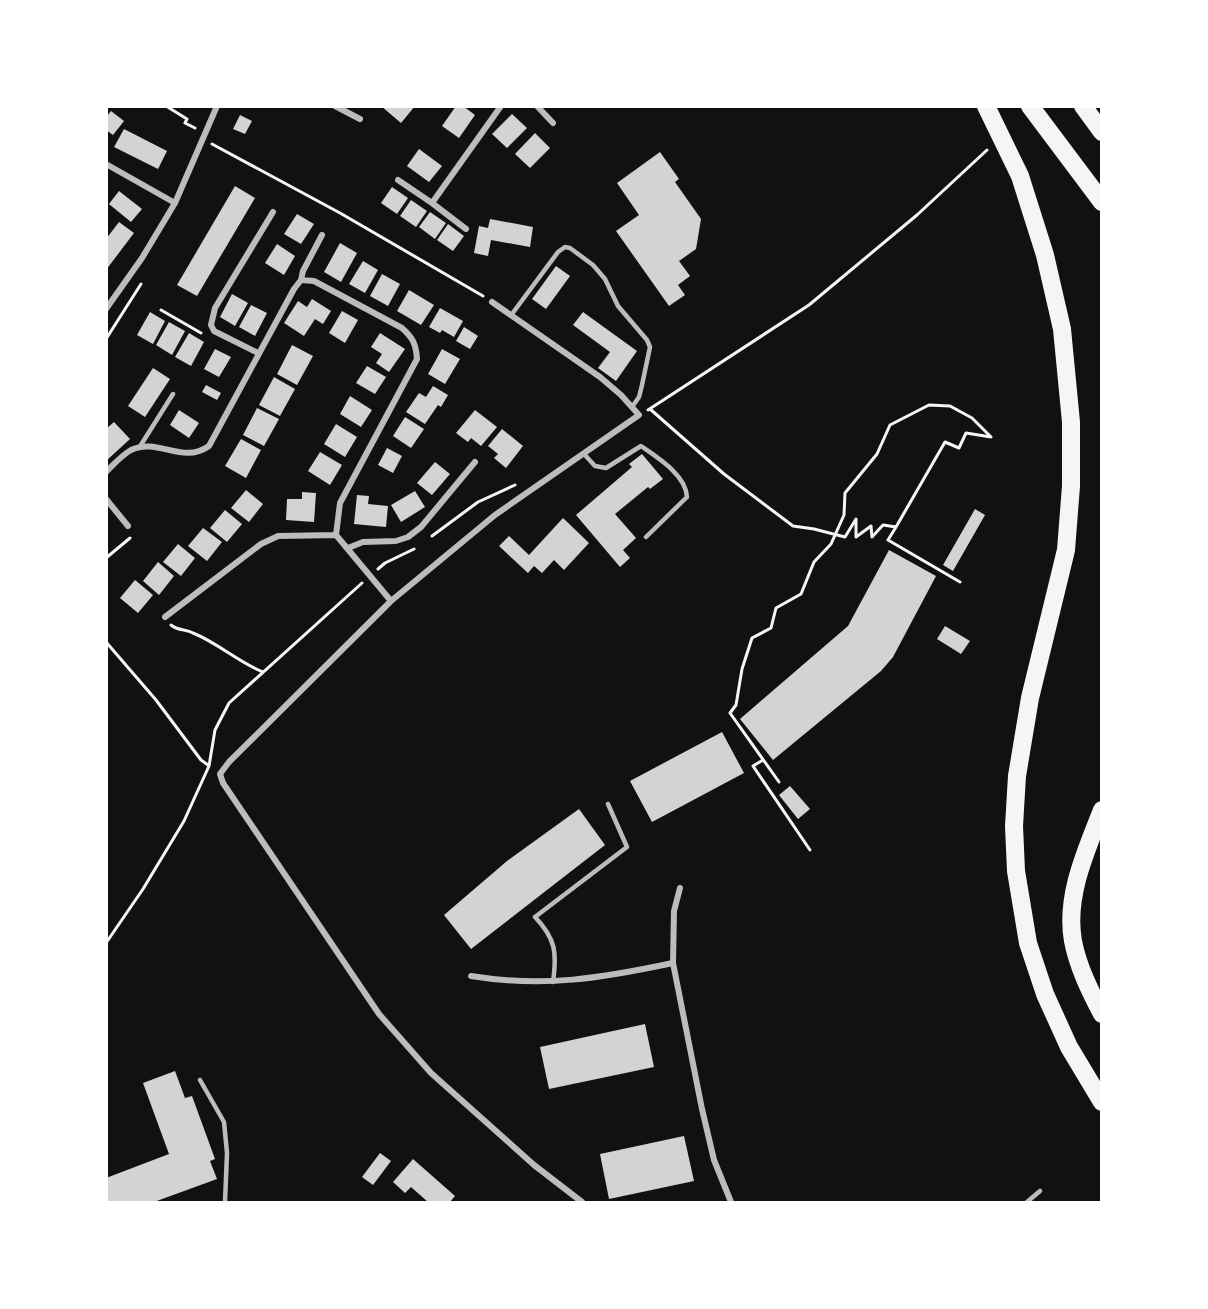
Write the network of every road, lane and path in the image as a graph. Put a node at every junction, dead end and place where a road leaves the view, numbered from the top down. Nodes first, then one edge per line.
1 (166, 106) edge
2 (218, 106) edge
3 (334, 106) edge
4 (501, 106) edge
5 (537, 106) edge
6 (986, 106) edge
7 (1030, 106) edge
8 (1083, 106) edge
9 (360, 119) dead end
10 (553, 123) dead end
11 (193, 127) dead end
12 (1101, 132) edge
13 (215, 146) dead end
14 (106, 164) edge
15 (398, 180) dead end
16 (936, 197) dead end
17 (432, 202) junction
18 (1101, 202) edge
19 (176, 203) junction
20 (273, 212) dead end
21 (466, 229) dead end
22 (322, 235) dead end
23 (301, 280) junction
24 (492, 302) joint
25 (106, 309) edge
26 (161, 310) dead end
27 (512, 314) junction
28 (194, 328) dead end
29 (258, 353) junction
30 (173, 394) dead end
31 (632, 406) junction
32 (651, 409) junction
33 (639, 415) junction
34 (139, 448) junction
35 (584, 454) junction
36 (475, 462) dead end
37 (106, 472) edge
38 (538, 486) junction
39 (106, 499) edge
40 (128, 526) joint
41 (896, 527) junction
42 (836, 533) junction
43 (336, 535) junction
44 (432, 536) dead end
45 (646, 537) dead end
46 (348, 548) junction
47 (415, 549) dead end
48 (106, 558) edge
49 (370, 577) junction
50 (960, 582) dead end
51 (392, 601) junction
52 (165, 617) joint
53 (106, 642) edge
54 (263, 672) junction
55 (763, 759) junction
56 (209, 766) junction
57 (779, 782) dead end
58 (608, 804) dead end
59 (1101, 810) edge
60 (810, 850) dead end
61 (680, 888) dead end
62 (106, 943) edge
63 (673, 963) junction
64 (471, 976) dead end
65 (553, 982) junction
66 (1101, 1014) edge
67 (200, 1080) dead end
68 (1101, 1102) edge
69 (1040, 1191) dead end
70 (225, 1203) edge
71 (582, 1203) edge
72 (731, 1203) edge
73 (1027, 1203) edge

1 - 11 path
2 - 19 street
3 - 9 street
4 - 17 street
5 - 10 street
6 - 68 highway
7 - 18 highway
8 - 12 highway
13 - 24 path
14 - 19 street
15 - 17 street
16 - 32 path
17 - 21 street
19 - 25 street
20 - 29 street
22 - 23 street
23 - 29 street
23 - 43 street
24 - 27 street
26 - 28 path
27 - 31 street
27 - 31 lane
29 - 34 street
30 - 34 lane
31 - 33 street
32 - 33 path
32 - 42 path
33 - 35 street
34 - 37 street
35 - 38 street
35 - 45 lane
36 - 46 street
38 - 44 path
38 - 51 street
39 - 40 street
40 - 48 path
41 - 42 path
41 - 42 path
41 - 50 path
42 - 55 path
43 - 46 street
43 - 52 street
46 - 49 street
47 - 49 path
49 - 51 street
49 - 54 path
51 - 71 street
52 - 54 path
53 - 56 path
54 - 56 path
55 - 57 path
55 - 60 path
56 - 62 path
58 - 65 lane
59 - 66 highway
61 - 63 street
63 - 65 street
63 - 72 street
64 - 65 street
67 - 70 lane
69 - 73 lane

